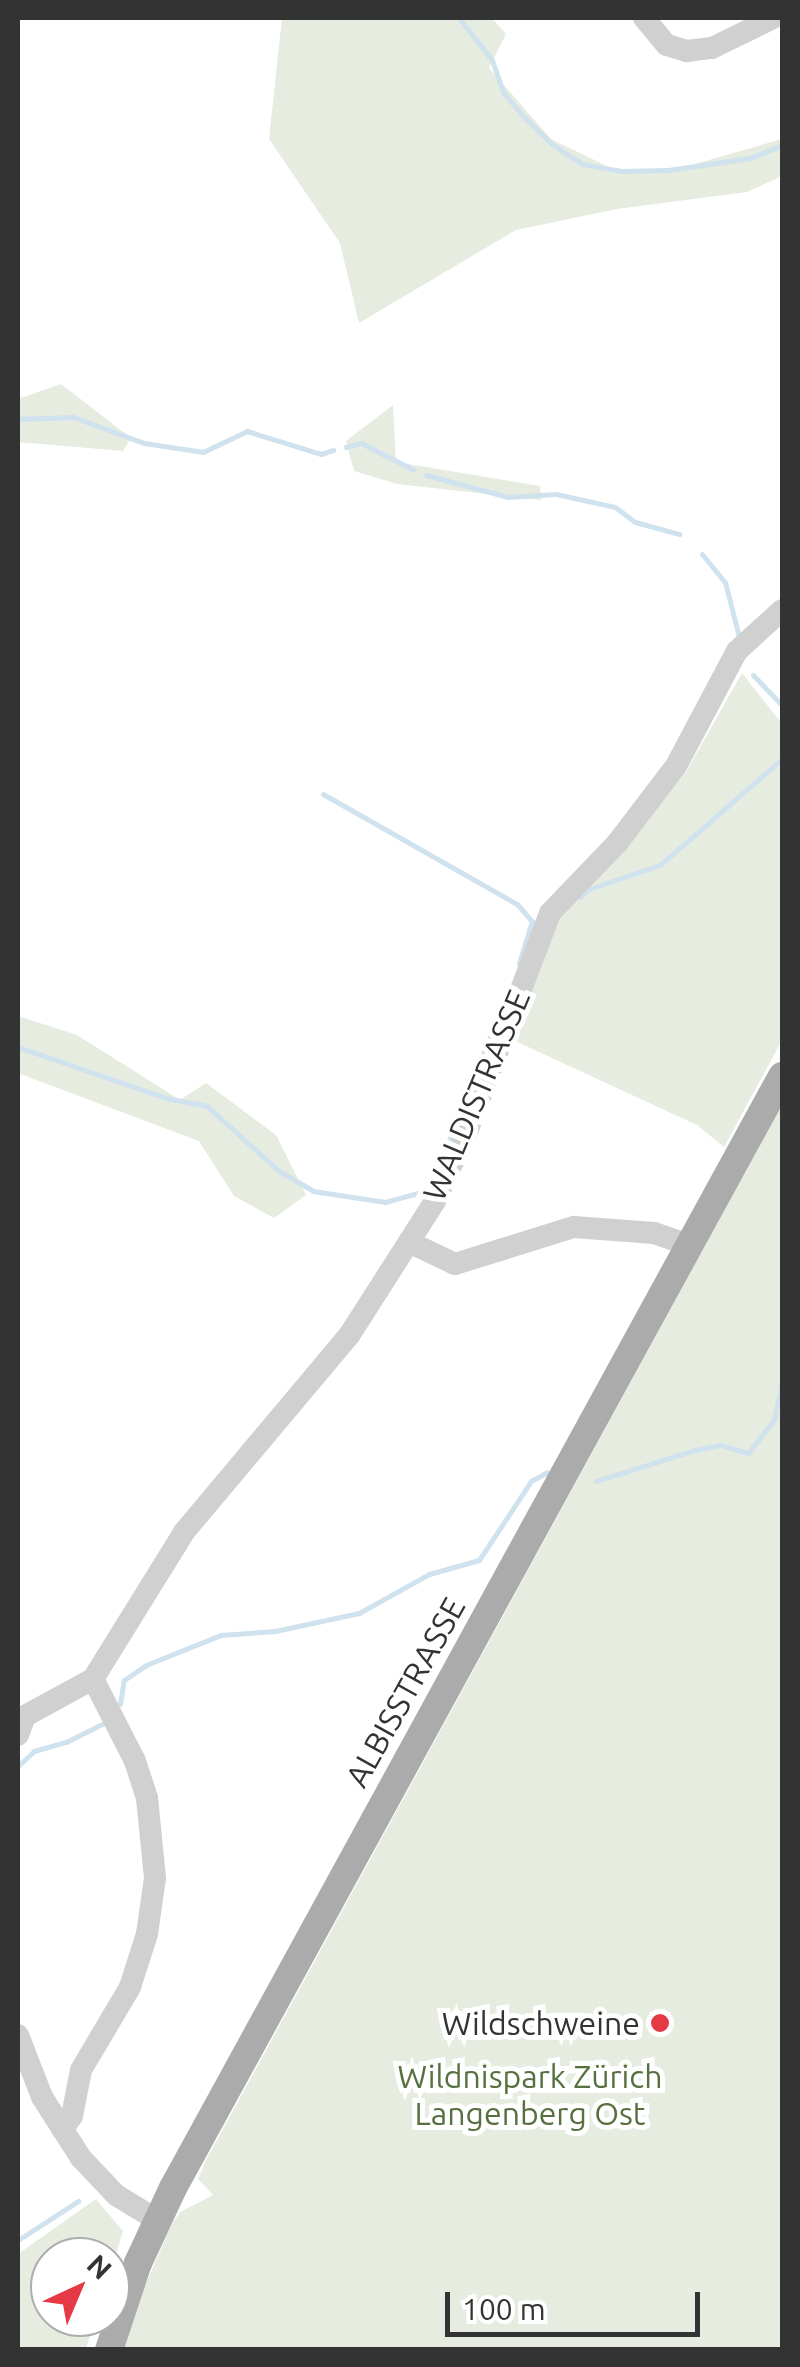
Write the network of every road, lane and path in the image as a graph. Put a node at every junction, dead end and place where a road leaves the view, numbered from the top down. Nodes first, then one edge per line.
1 (644, 18) edge
2 (773, 18) edge
3 (782, 610) edge
4 (782, 1076) edge
5 (408, 1242) junction
6 (689, 1246) junction
7 (92, 1679) junction
8 (18, 1736) edge
9 (18, 2035) edge
10 (62, 2129) junction
11 (156, 2220) junction
12 (109, 2350) edge

1 - 2 street
3 - 5 street, WALDISTRASSE
4 - 6 main road, ALBISSTRASSE
5 - 6 street
5 - 7 street, WALDISTRASSE
6 - 11 main road, ALBISSTRASSE
7 - 8 street, WALDISTRASSE
7 - 10 street
9 - 10 street
10 - 11 street
11 - 12 main road, ALBISSTRASSE

